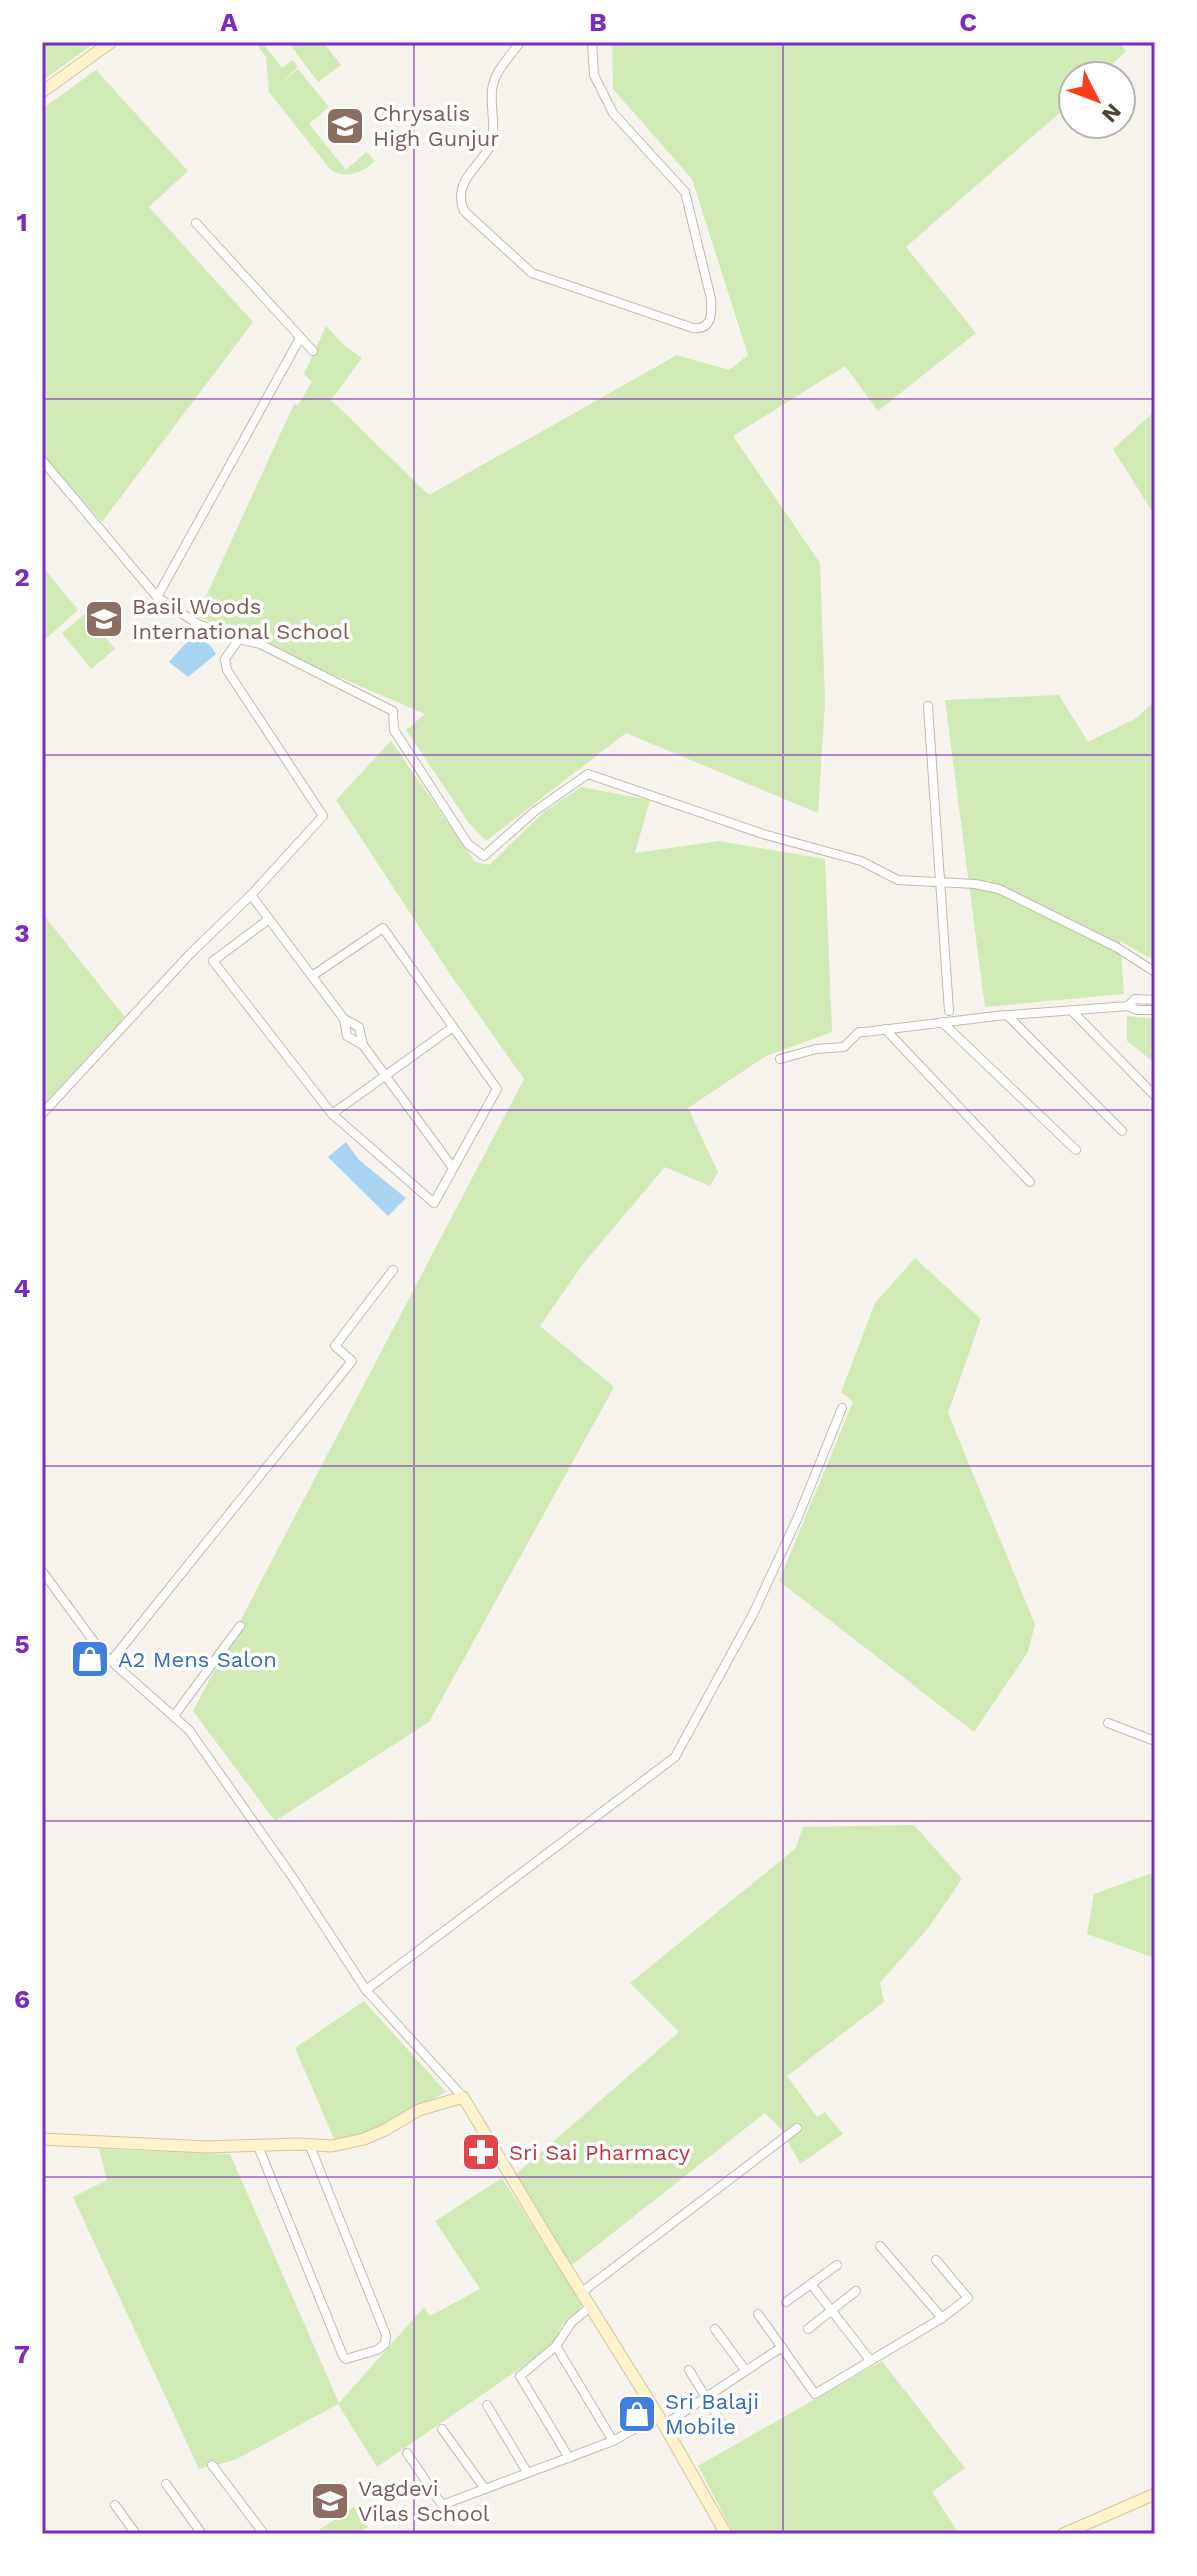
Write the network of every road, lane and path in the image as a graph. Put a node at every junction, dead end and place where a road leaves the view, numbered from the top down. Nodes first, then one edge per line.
1 (111, 42) edge
2 (520, 42) edge
3 (592, 42) edge
4 (42, 92) edge
5 (196, 223) dead end
6 (300, 338) junction
7 (313, 351) dead end
8 (42, 460) edge
9 (157, 597) junction
10 (239, 639) junction
11 (928, 706) dead end
12 (939, 882) junction
13 (251, 895) junction
14 (269, 919) junction
15 (1155, 972) edge
16 (312, 976) junction
17 (1155, 1000) edge
18 (1128, 1006) junction
19 (1155, 1010) edge
20 (949, 1011) dead end
21 (1072, 1011) junction
22 (1007, 1015) junction
23 (942, 1022) junction
24 (453, 1027) junction
25 (885, 1029) junction
26 (780, 1059) dead end
27 (386, 1076) junction
28 (1155, 1096) edge
29 (42, 1114) edge
30 (332, 1114) junction
31 (1122, 1131) dead end
32 (1076, 1150) dead end
33 (453, 1168) junction
34 (1030, 1182) dead end
35 (393, 1270) dead end
36 (842, 1408) dead end
37 (42, 1571) edge
38 (240, 1626) dead end
39 (111, 1661) junction
40 (174, 1716) junction
41 (1108, 1723) dead end
42 (1155, 1741) edge
43 (366, 1990) junction
44 (463, 2097) junction
45 (797, 2128) dead end
46 (42, 2139) edge
47 (258, 2146) junction
48 (310, 2146) junction
49 (880, 2246) dead end
50 (936, 2260) dead end
51 (837, 2265) dead end
52 (811, 2284) junction
53 (856, 2291) dead end
54 (582, 2292) junction
55 (786, 2302) dead end
56 (590, 2307) junction
57 (832, 2310) junction
58 (758, 2314) dead end
59 (942, 2318) junction
60 (715, 2329) dead end
61 (808, 2329) dead end
62 (556, 2346) junction
63 (782, 2347) junction
64 (870, 2360) junction
65 (689, 2370) dead end
66 (746, 2371) junction
67 (707, 2397) junction
68 (487, 2405) dead end
69 (661, 2421) junction
70 (721, 2422) dead end
71 (442, 2429) dead end
72 (613, 2441) junction
73 (407, 2453) dead end
74 (569, 2458) junction
75 (212, 2465) dead end
76 (527, 2472) junction
77 (166, 2484) dead end
78 (485, 2489) junction
79 (1155, 2494) edge
80 (115, 2505) dead end
81 (136, 2534) edge
82 (202, 2534) edge
83 (264, 2534) edge
84 (726, 2534) edge
85 (1063, 2534) edge

1 - 4 street
2 - 3 street
5 - 6 street
6 - 7 street
6 - 9 street
8 - 9 street
9 - 10 street
10 - 12 street
10 - 13 street
11 - 12 street
12 - 15 street
12 - 20 street
13 - 14 street
13 - 29 street
14 - 16 street
14 - 30 street
16 - 24 street
16 - 27 street
17 - 18 street
18 - 19 street
18 - 21 street
21 - 22 street
21 - 28 street
22 - 23 street
22 - 31 street
23 - 25 street
23 - 32 street
24 - 27 street
24 - 33 street
25 - 26 street
25 - 34 street
27 - 30 street
27 - 33 street
30 - 33 street
35 - 39 street
36 - 43 street
37 - 39 street
38 - 40 street
39 - 40 street
40 - 43 street
41 - 42 street
43 - 44 street
44 - 48 street
44 - 54 street
45 - 54 street
46 - 47 street
47 - 48 street
47 - 48 street
49 - 59 street
50 - 59 street
51 - 52 street
52 - 55 street
52 - 57 street
53 - 57 street
54 - 56 street
56 - 62 street
56 - 69 street
57 - 61 street
57 - 64 street
58 - 63 street
59 - 64 street
60 - 66 street
62 - 72 street
62 - 74 street
63 - 64 street
63 - 66 street
65 - 67 street
66 - 67 street
67 - 69 street
67 - 70 street
68 - 76 street
69 - 72 street
69 - 84 street
71 - 78 street
72 - 74 street
73 - 78 street
74 - 76 street
75 - 83 street
76 - 78 street
77 - 82 street
79 - 85 street
80 - 81 street

